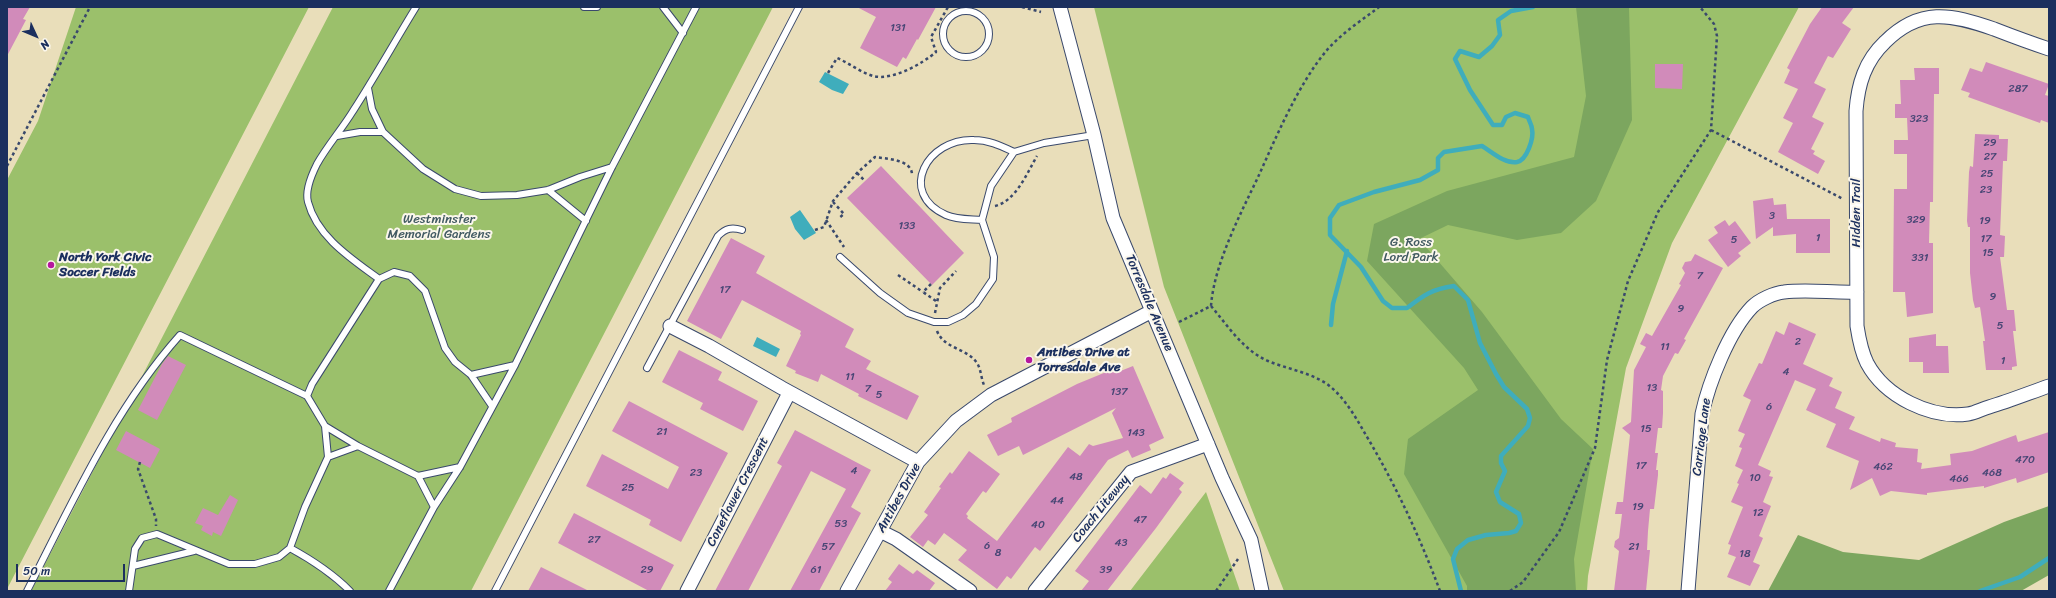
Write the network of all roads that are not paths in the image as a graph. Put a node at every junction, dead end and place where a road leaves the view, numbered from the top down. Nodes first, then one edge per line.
1 (416, 7) edge
2 (584, 7) edge
3 (597, 7) edge
4 (663, 7) edge
5 (696, 7) edge
6 (799, 7) edge
7 (981, 7) edge
8 (1060, 7) edge
9 (977, 13) junction
10 (683, 33) junction
11 (2049, 49) edge
12 (368, 88) junction
13 (383, 132) junction
14 (1094, 135) junction
15 (337, 136) junction
16 (1014, 152) junction
17 (612, 167) junction
18 (548, 190) junction
19 (982, 220) junction
20 (586, 221) junction
21 (742, 230) dead end
22 (840, 257) dead end
23 (379, 279) junction
24 (1858, 292) junction
25 (1152, 311) junction
26 (670, 326) junction
27 (515, 365) junction
28 (647, 368) dead end
29 (471, 375) junction
30 (2049, 386) edge
31 (790, 392) junction
32 (307, 396) junction
33 (492, 406) junction
34 (325, 426) junction
35 (1208, 444) junction
36 (358, 446) junction
37 (328, 457) junction
38 (918, 462) junction
39 (460, 467) junction
40 (418, 476) junction
41 (434, 507) junction
42 (880, 531) junction
43 (290, 548) junction
44 (194, 551) junction
45 (134, 566) junction
46 (27, 591) edge
47 (128, 591) edge
48 (350, 591) edge
49 (389, 591) edge
50 (495, 591) edge
51 (687, 591) edge
52 (847, 591) edge
53 (970, 591) edge
54 (1035, 591) edge
55 (1262, 591) edge
56 (1688, 591) edge

1 - 12 lane
2 - 3 lane
4 - 10 lane
5 - 10 lane
6 - 50 lane
7 - 9 lane
8 - 14 street, Torresdale Avenue
9 - 9 lane
10 - 17 lane
11 - 24 street, Hidden Trail
12 - 13 lane
12 - 15 lane
13 - 15 lane
13 - 18 lane
14 - 16 lane
14 - 25 street, Torresdale Avenue
15 - 23 lane
16 - 19 lane
16 - 19 lane
17 - 18 lane
17 - 20 lane
18 - 20 lane
19 - 22 lane
20 - 27 lane
21 - 26 lane
23 - 29 lane
23 - 32 lane
24 - 30 street, Hidden Trail
24 - 56 street, Carriage Lane
25 - 35 street, Torresdale Avenue
25 - 38 street, Antibes Drive
26 - 28 lane
26 - 31 street
27 - 29 lane
27 - 33 lane
29 - 33 lane
31 - 38 street
31 - 51 street, Coneflower Crescent
32 - 34 lane
32 - 46 lane
33 - 39 lane
34 - 36 lane
34 - 37 lane
35 - 54 street, Coach Liteway
35 - 55 street, Torresdale Avenue
36 - 37 lane
36 - 40 lane
37 - 43 lane
38 - 42 street, Antibes Drive
39 - 40 lane
39 - 41 lane
40 - 41 lane
41 - 49 lane
42 - 52 street, Antibes Drive
42 - 53 street
43 - 44 lane
43 - 48 lane
44 - 45 lane
44 - 45 lane
45 - 47 lane

